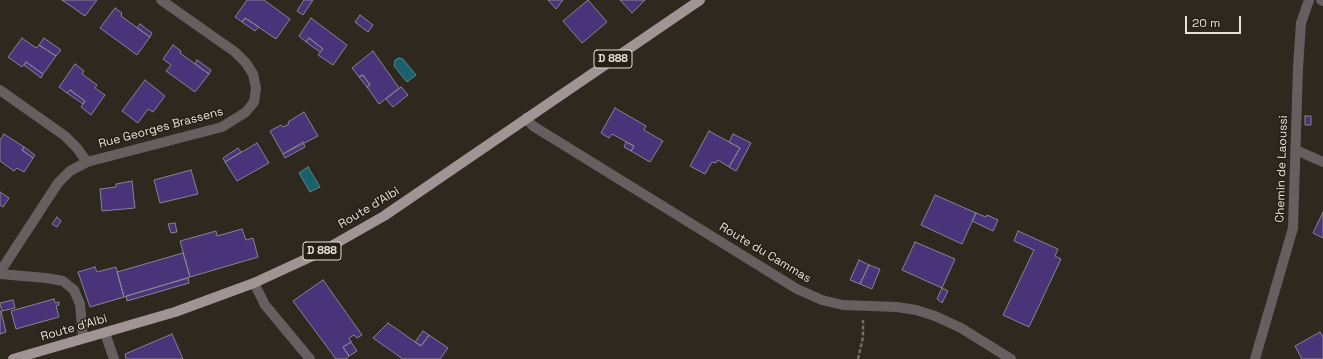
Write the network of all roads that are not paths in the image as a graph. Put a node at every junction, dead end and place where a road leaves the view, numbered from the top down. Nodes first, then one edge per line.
1 (162, 0) edge
2 (700, 0) edge
3 (1309, 0) edge
4 (0, 90) edge
5 (526, 118) junction
6 (1296, 150) junction
7 (87, 162) junction
8 (1323, 162) edge
9 (0, 273) edge
10 (254, 283) junction
11 (105, 333) junction
12 (83, 338) junction
13 (13, 359) edge
14 (114, 359) edge
15 (310, 359) edge
16 (1011, 359) edge
17 (1255, 359) edge

1 - 7 street, Rue Georges Brassens
2 - 5 main road, Route d'Albi / D 888
3 - 6 street, Chemin de Laoussi
4 - 7 street
5 - 10 main road, Route d'Albi / D 888
5 - 16 street, Route du Cammas
6 - 8 street
6 - 17 street, Chemin de Laoussi
7 - 9 street, Rue Georges Brassens
9 - 12 street
10 - 11 main road, Route d'Albi / D 888
10 - 15 street
11 - 12 main road, Route d'Albi / D 888
11 - 14 street
12 - 13 main road, Route d'Albi / D 888

